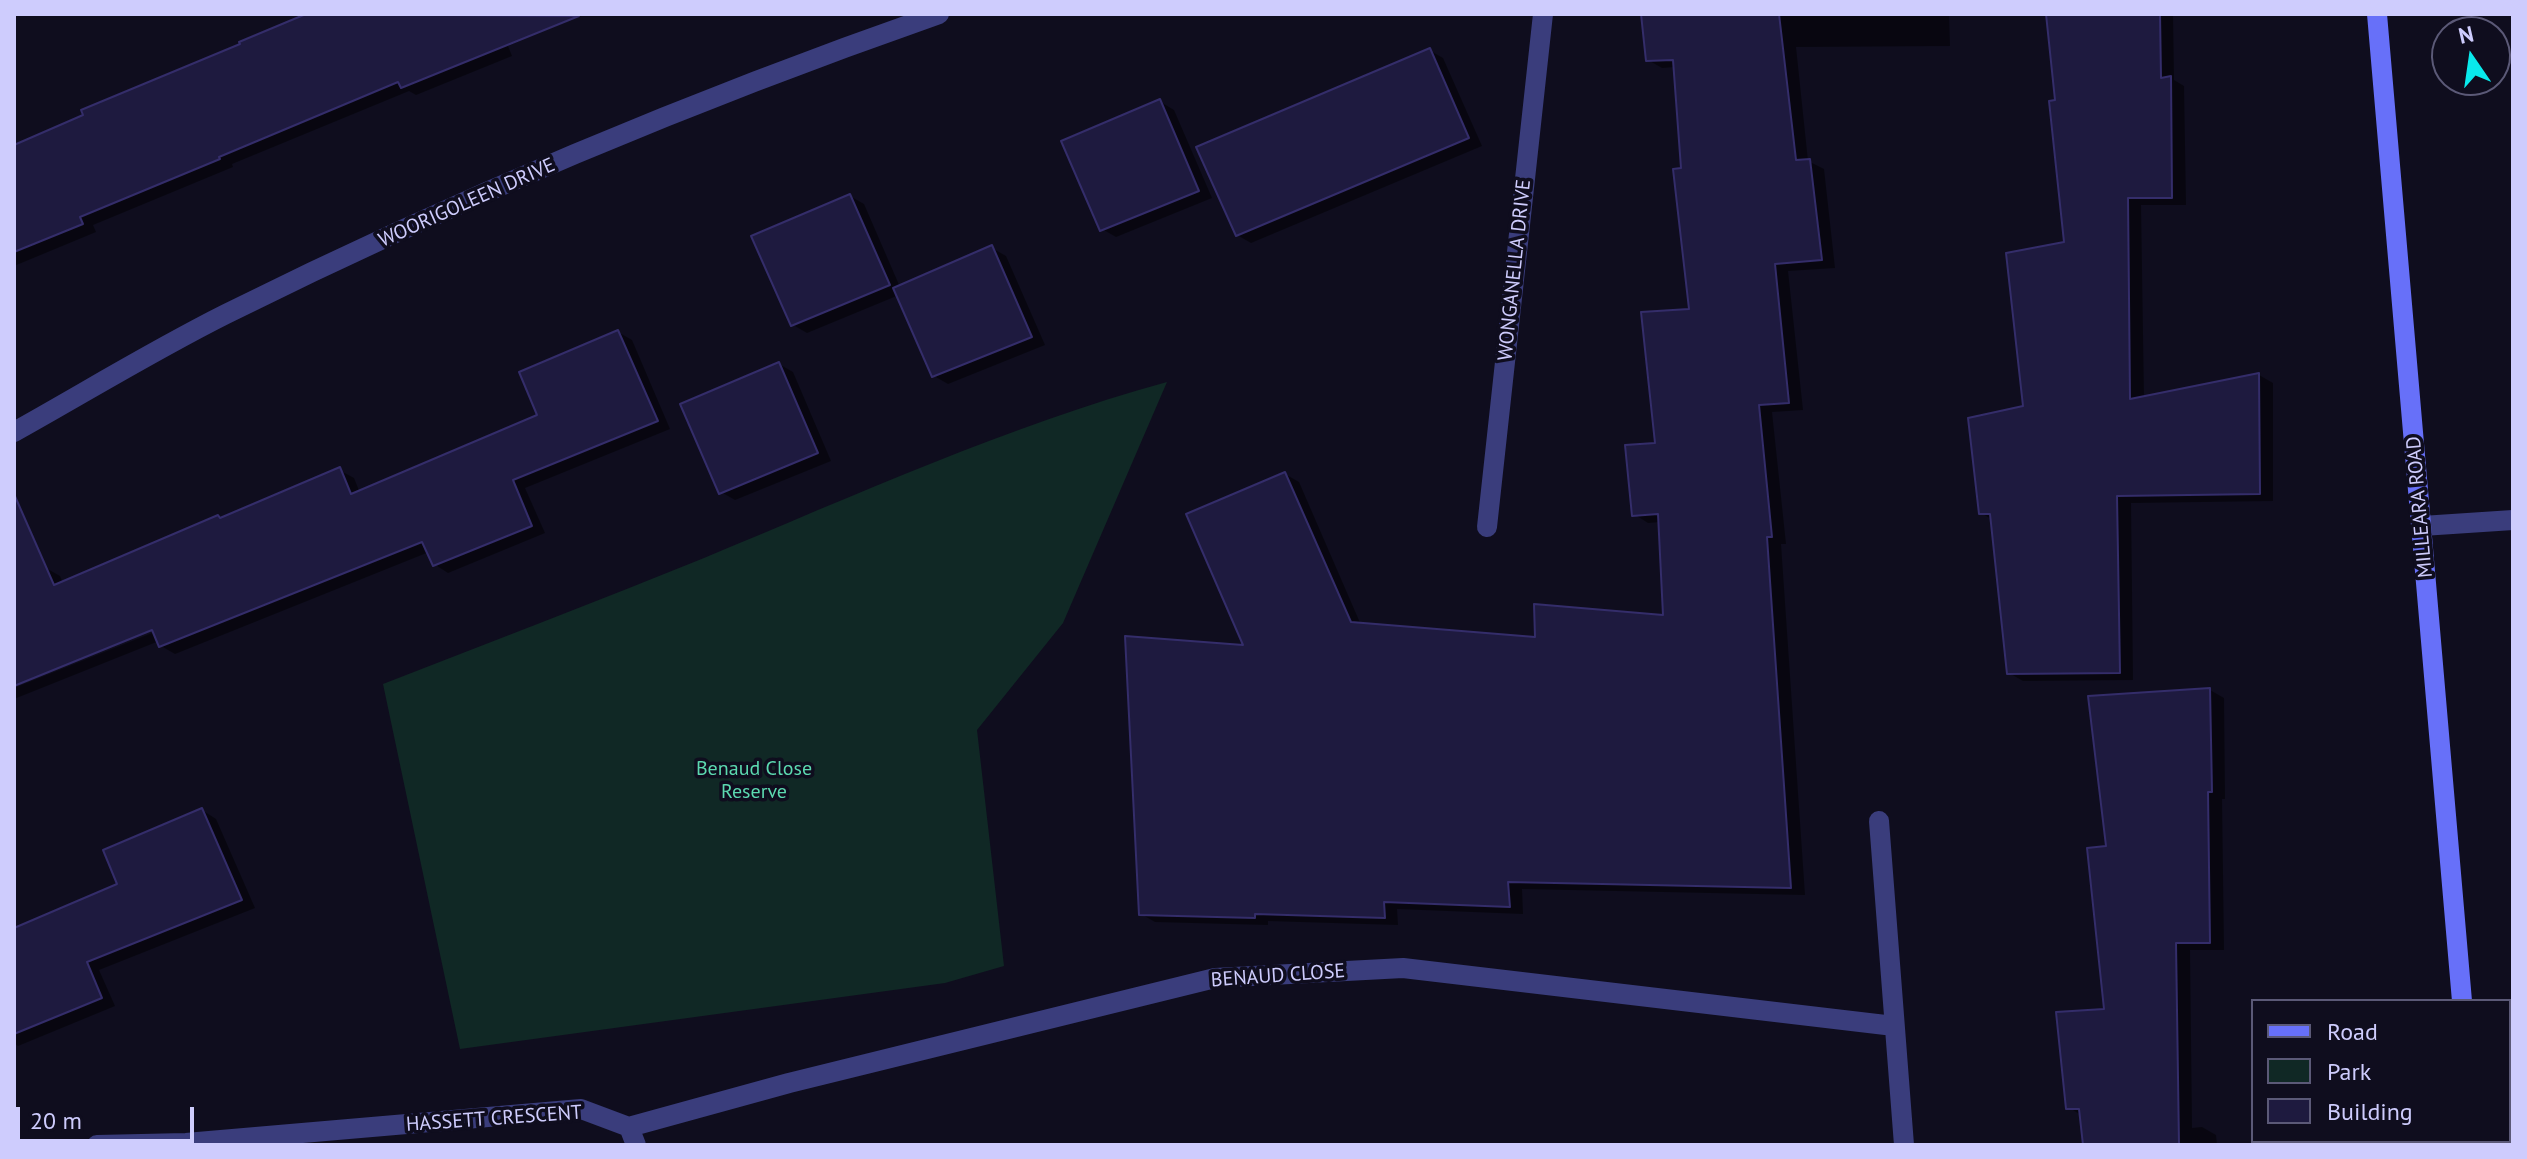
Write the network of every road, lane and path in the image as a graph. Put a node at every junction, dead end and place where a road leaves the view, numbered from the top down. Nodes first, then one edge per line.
1 (939, 14) edge
2 (1543, 14) edge
3 (2377, 14) edge
4 (14, 432) edge
5 (2513, 520) edge
6 (2422, 526) junction
7 (1487, 527) dead end
8 (1879, 821) dead end
9 (2462, 999) edge
10 (1894, 1026) junction
11 (633, 1136) edge
12 (97, 1145) edge
13 (1904, 1145) edge

1 - 4 street, WOORIGOLEEN DRIVE
2 - 7 street, WONGANELLA DRIVE
3 - 6 main road, MILLEARA ROAD
5 - 6 street
6 - 9 main road, MILLEARA ROAD
8 - 10 street
10 - 11 street, BENAUD CLOSE
10 - 13 street
11 - 12 street, HASSETT CRESCENT

